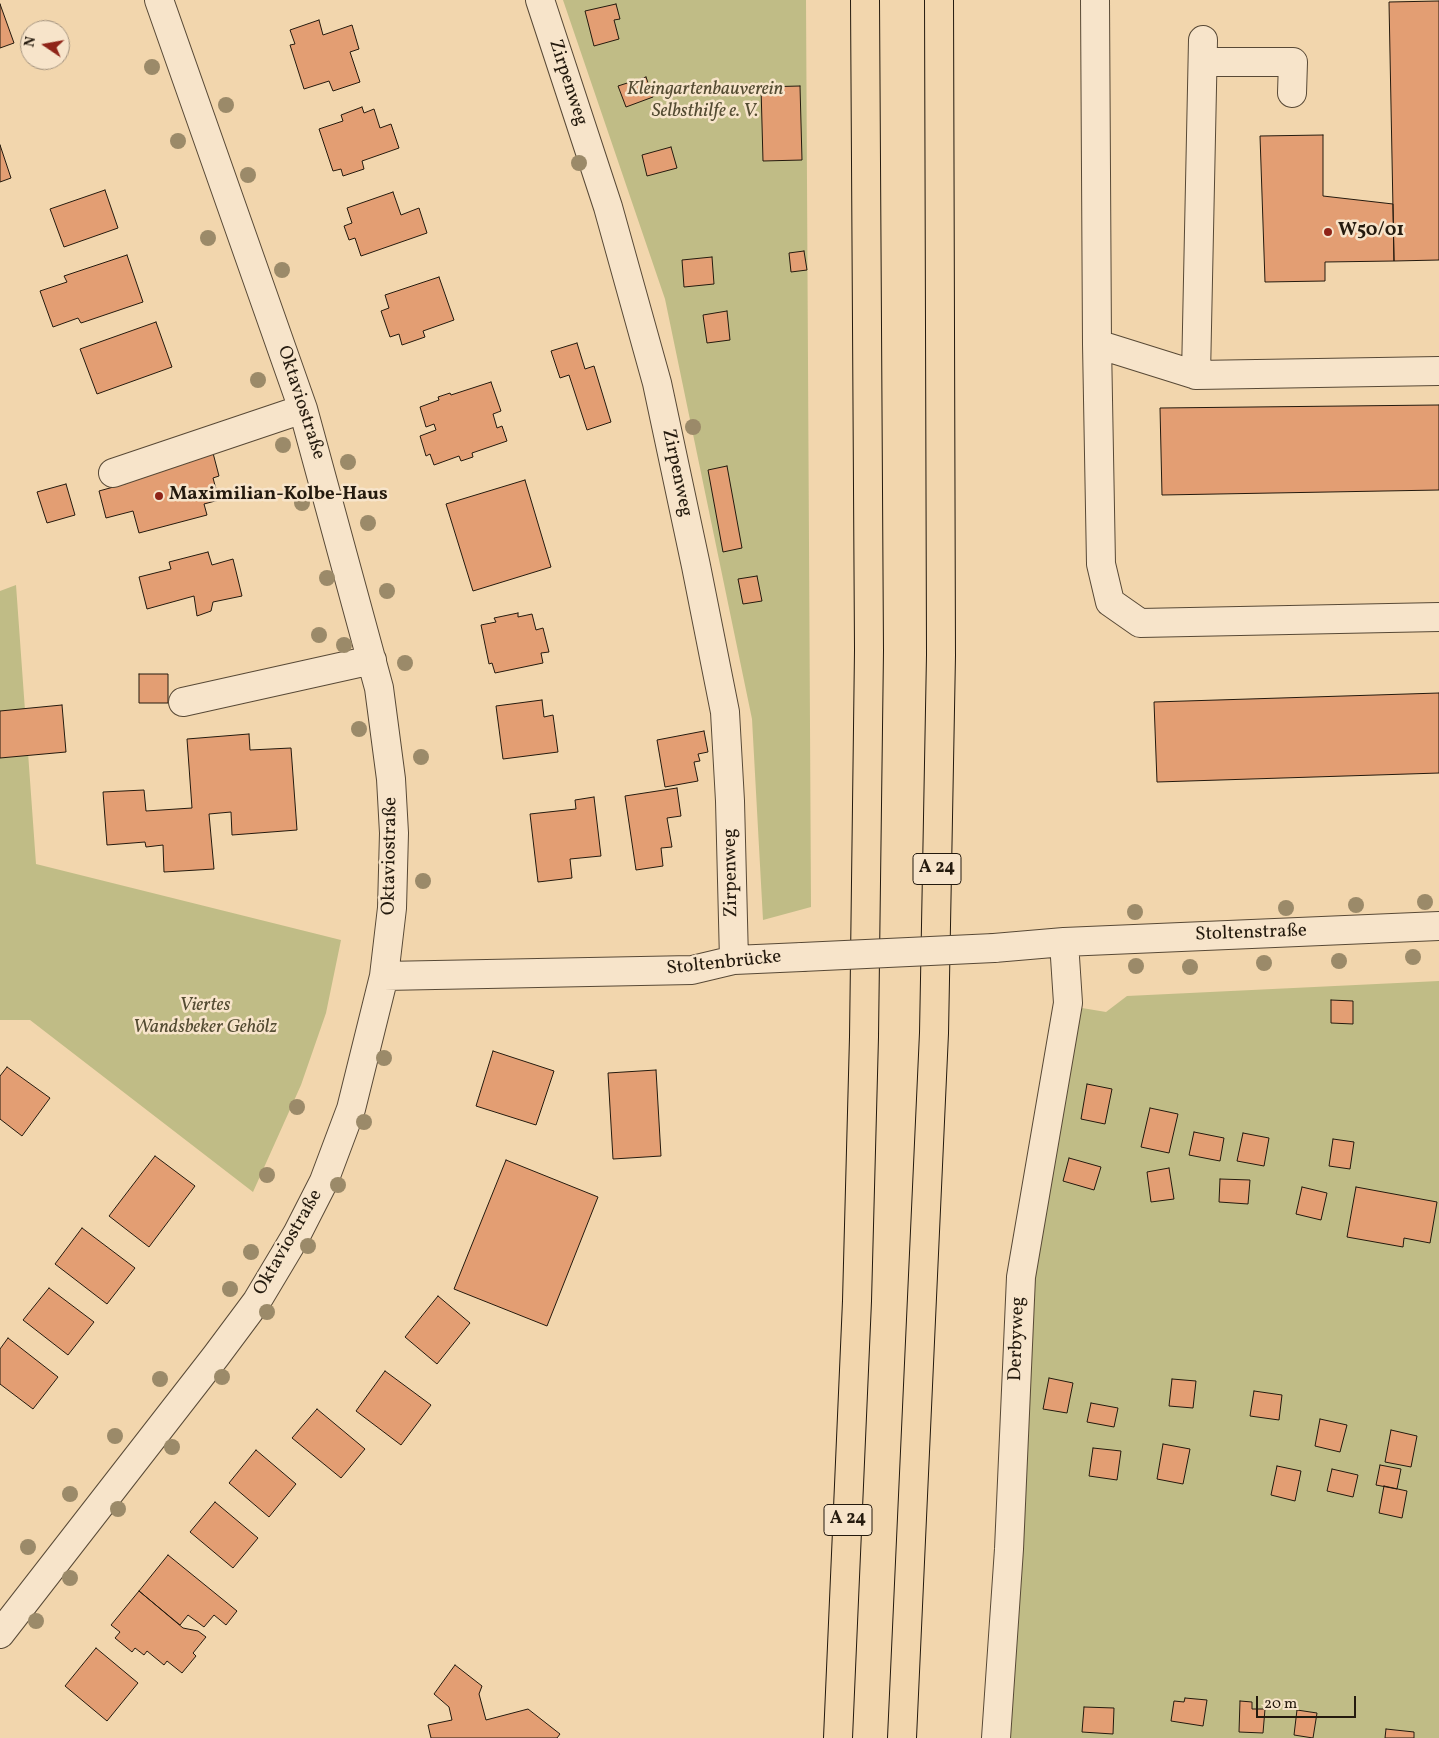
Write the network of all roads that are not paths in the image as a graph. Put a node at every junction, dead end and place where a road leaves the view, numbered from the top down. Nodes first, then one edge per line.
1 (159, 0) edge
2 (540, 0) edge
3 (865, 0) edge
4 (939, 0) edge
5 (1095, 0) edge
6 (1292, 93) dead end
7 (1097, 344) junction
8 (1439, 371) edge
9 (1196, 376) junction
10 (303, 409) junction
11 (113, 473) dead end
12 (1439, 617) edge
13 (372, 660) junction
14 (183, 702) dead end
15 (1439, 926) edge
16 (1064, 942) junction
17 (734, 960) junction
18 (384, 976) junction
19 (0, 1634) edge
20 (838, 1738) edge
21 (902, 1738) edge
22 (996, 1738) edge

1 - 10 street, Oktaviostraße
2 - 17 street, Zirpenweg
3 - 20 highway, A 24
4 - 21 highway, A 24
5 - 7 street
6 - 9 street
7 - 9 street
7 - 12 street
8 - 9 street
10 - 11 street
10 - 13 street, Oktaviostraße
13 - 14 street
13 - 18 street, Oktaviostraße
15 - 16 street, Stoltenstraße
16 - 17 street, Stoltenbrücke, bridge
16 - 22 street, Derbyweg
17 - 18 street, Stoltenbrücke
18 - 19 street, Oktaviostraße

